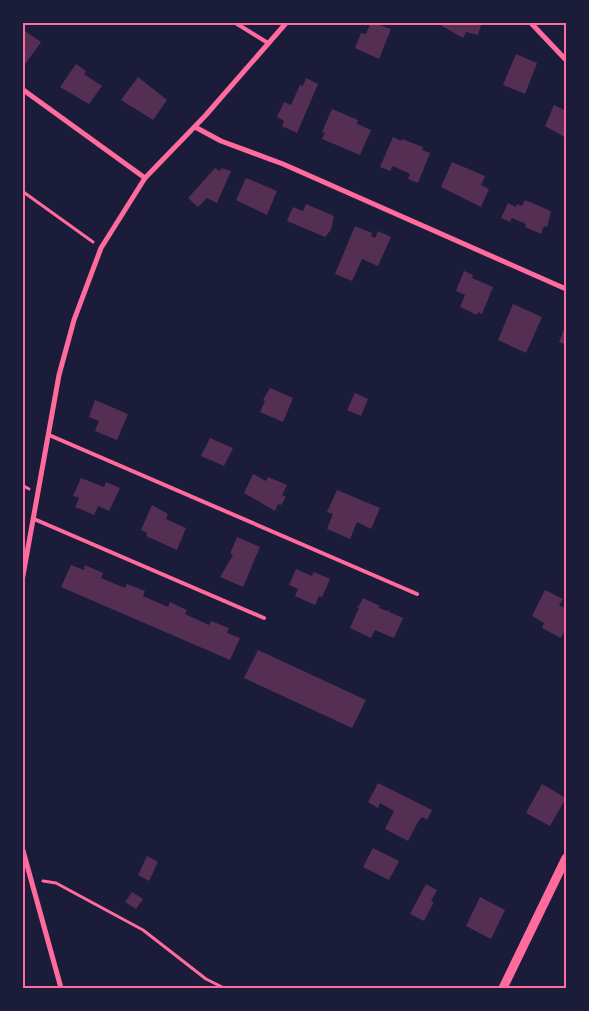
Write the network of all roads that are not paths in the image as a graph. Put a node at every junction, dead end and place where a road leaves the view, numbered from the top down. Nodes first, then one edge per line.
1 (234, 22) edge
2 (287, 22) edge
3 (530, 22) edge
4 (268, 43) junction
5 (566, 60) edge
6 (22, 90) edge
7 (194, 127) junction
8 (145, 178) junction
9 (566, 289) edge
10 (48, 435) junction
11 (34, 519) junction
12 (22, 581) edge
13 (417, 594) dead end
14 (264, 618) dead end
15 (22, 847) edge
16 (566, 858) edge
17 (62, 988) edge
18 (503, 988) edge

1 - 4 lane
2 - 4 street
3 - 5 street
4 - 7 street
6 - 8 street
7 - 8 street
7 - 9 street
8 - 10 street
10 - 11 street
10 - 13 lane
11 - 12 street
11 - 14 lane
15 - 17 street
16 - 18 street

